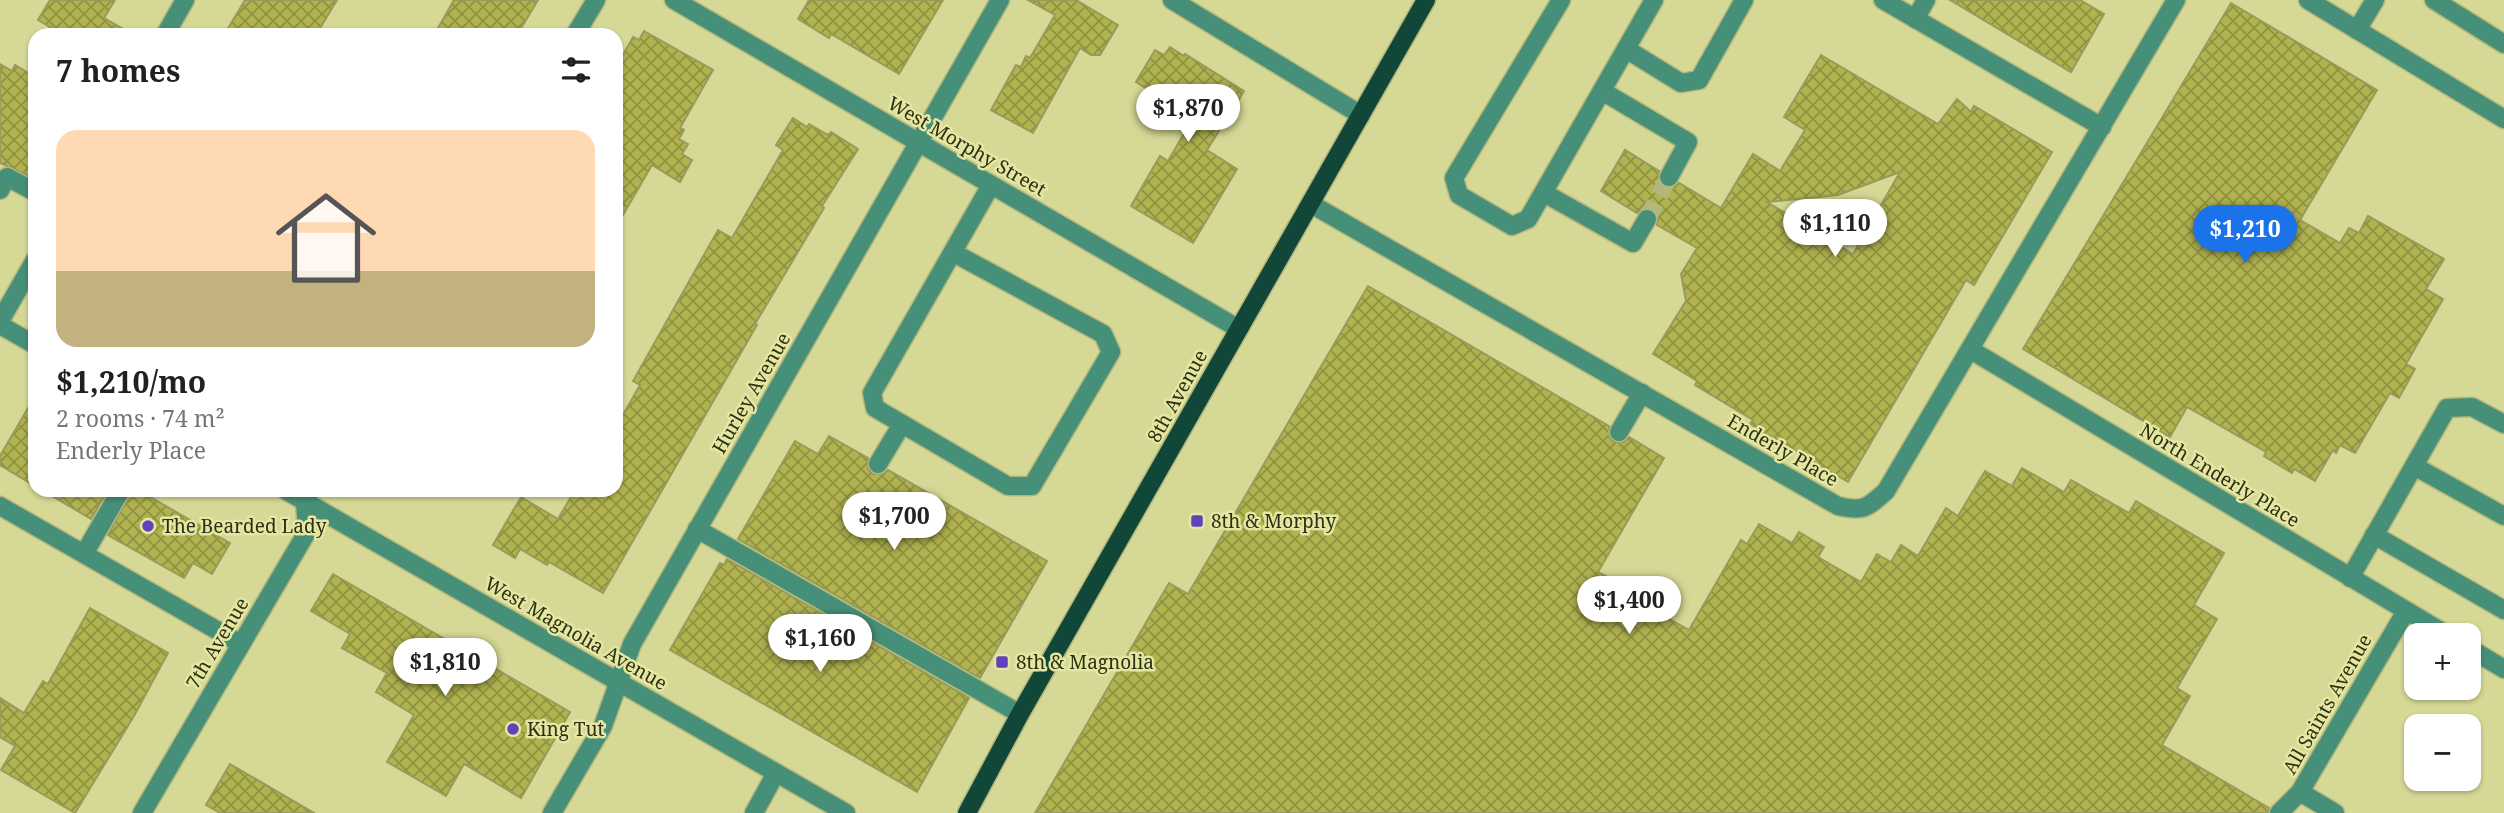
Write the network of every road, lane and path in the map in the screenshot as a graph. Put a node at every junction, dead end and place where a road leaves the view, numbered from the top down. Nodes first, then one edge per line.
1 (185, 0) edge
2 (596, 0) edge
3 (674, 0) edge
4 (1000, 0) edge
5 (1172, 0) edge
6 (1426, 0) edge
7 (1560, 0) edge
8 (1654, 0) edge
9 (1744, 0) edge
10 (1883, 0) edge
11 (1926, 0) edge
12 (2176, 0) edge
13 (2308, 0) edge
14 (2375, 0) edge
15 (2434, 0) edge
16 (1915, 19) junction
17 (169, 28) edge
18 (579, 28) edge
19 (2357, 30) junction
20 (2504, 44) edge
21 (1626, 49) junction
22 (1602, 92) junction
23 (1361, 115) junction
24 (2504, 119) edge
25 (2102, 127) junction
26 (919, 142) junction
27 (1669, 177) tunnel mouth
28 (991, 185) junction
29 (28, 188) edge
30 (0, 190) edge
31 (1544, 193) junction
32 (1311, 204) junction
33 (1647, 219) tunnel mouth
34 (954, 253) junction
35 (28, 273) edge
36 (0, 323) edge
37 (1239, 329) junction
38 (28, 341) edge
39 (1971, 350) junction
40 (1642, 393) junction
41 (902, 424) junction
42 (2504, 424) edge
43 (1619, 432) dead end
44 (878, 464) dead end
45 (2414, 466) junction
46 (117, 497) edge
47 (308, 497) edge
48 (310, 497) edge
49 (0, 506) edge
50 (2504, 516) edge
51 (697, 529) junction
52 (2374, 535) junction
53 (84, 554) junction
54 (2350, 578) junction
55 (2504, 610) edge
56 (2406, 611) junction
57 (2426, 623) edge
58 (241, 644) junction
59 (2481, 655) edge
60 (2504, 669) edge
61 (620, 682) junction
62 (1020, 714) junction
63 (776, 773) junction
64 (2300, 792) junction
65 (142, 813) edge
66 (552, 813) edge
67 (754, 813) edge
68 (846, 813) edge
69 (967, 813) edge
70 (2278, 813) edge
71 (2335, 813) edge

1 - 17 street
2 - 18 street
3 - 26 street, West Morphy Street
4 - 26 street, Hurley Avenue
5 - 23 street
6 - 23 main road, 8th Avenue
7 - 31 street
8 - 21 street
9 - 21 street
10 - 16 street
11 - 16 street
12 - 25 street, Enderly Place
13 - 19 street
14 - 19 street
15 - 20 street
16 - 25 street
19 - 24 street
21 - 22 street
22 - 27 street
22 - 31 street
23 - 32 main road, 8th Avenue
25 - 39 street, Enderly Place
26 - 28 street, West Morphy Street
26 - 51 street, Hurley Avenue
28 - 34 street
28 - 37 street, West Morphy Street
29 - 30 street
31 - 33 street
32 - 37 main road, 8th Avenue
32 - 40 street, Enderly Place
34 - 41 street
34 - 41 street
35 - 36 street
36 - 38 street
37 - 62 main road, 8th Avenue
39 - 40 street, Enderly Place
39 - 54 street, North Enderly Place
40 - 43 street
41 - 44 street
42 - 45 street
45 - 50 street
45 - 52 street
46 - 53 street
47 - 58 street, 7th Avenue
48 - 61 street, West Magnolia Avenue
49 - 53 street
51 - 61 street, Hurley Avenue
51 - 62 street
52 - 54 street
52 - 55 street
53 - 58 street
54 - 56 street, North Enderly Place
56 - 57 street, North Enderly Place
56 - 64 street, All Saints Avenue
58 - 65 street, 7th Avenue
59 - 60 street
61 - 63 street, West Magnolia Avenue
61 - 66 street, Hurley Avenue
62 - 69 main road, 8th Avenue
63 - 67 street
63 - 68 street, West Magnolia Avenue
64 - 70 street, All Saints Avenue
64 - 71 street

